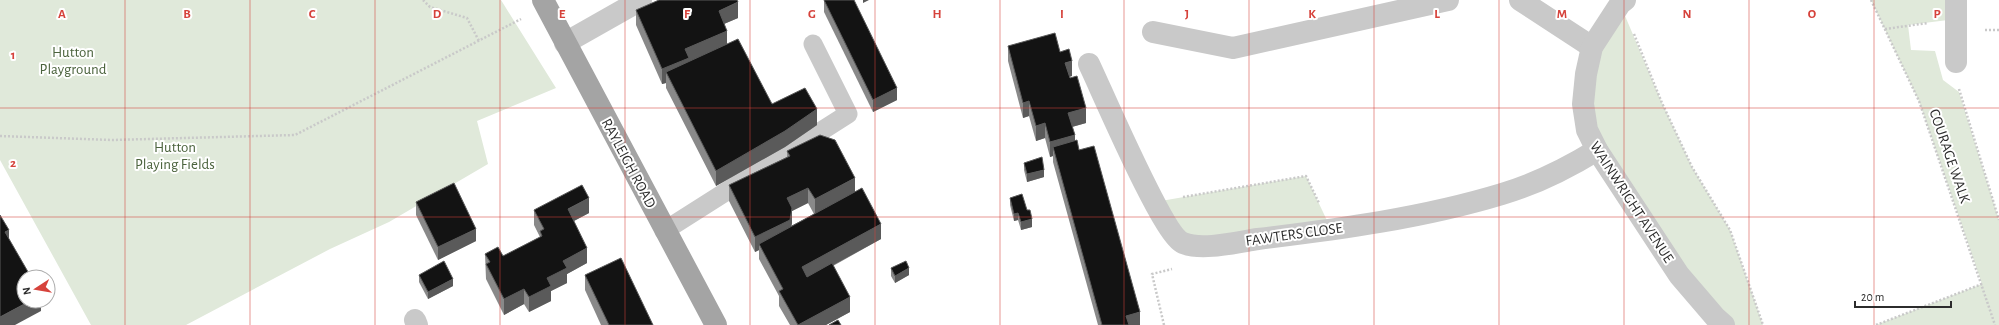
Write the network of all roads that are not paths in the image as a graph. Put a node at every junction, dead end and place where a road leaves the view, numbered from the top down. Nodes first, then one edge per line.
1 (640, 0) edge
2 (1448, 0) edge
3 (1520, 0) edge
4 (1623, 2) edge
5 (544, 3) edge
6 (1956, 10) edge
7 (1153, 32) dead end
8 (565, 43) junction
9 (813, 44) dead end
10 (1592, 47) junction
11 (1956, 62) road end
12 (1089, 64) dead end
13 (1597, 150) junction
14 (664, 230) junction
15 (716, 325) edge
16 (1724, 325) edge

1 - 8 street
2 - 7 street
3 - 10 street
4 - 10 street, WAINWRIGHT AVENUE
5 - 8 main road, RAYLEIGH ROAD
6 - 11 street
8 - 14 main road, RAYLEIGH ROAD
9 - 14 lane
10 - 13 street, WAINWRIGHT AVENUE
12 - 13 street, FAWTERS CLOSE
13 - 16 street, WAINWRIGHT AVENUE
14 - 15 main road, RAYLEIGH ROAD

